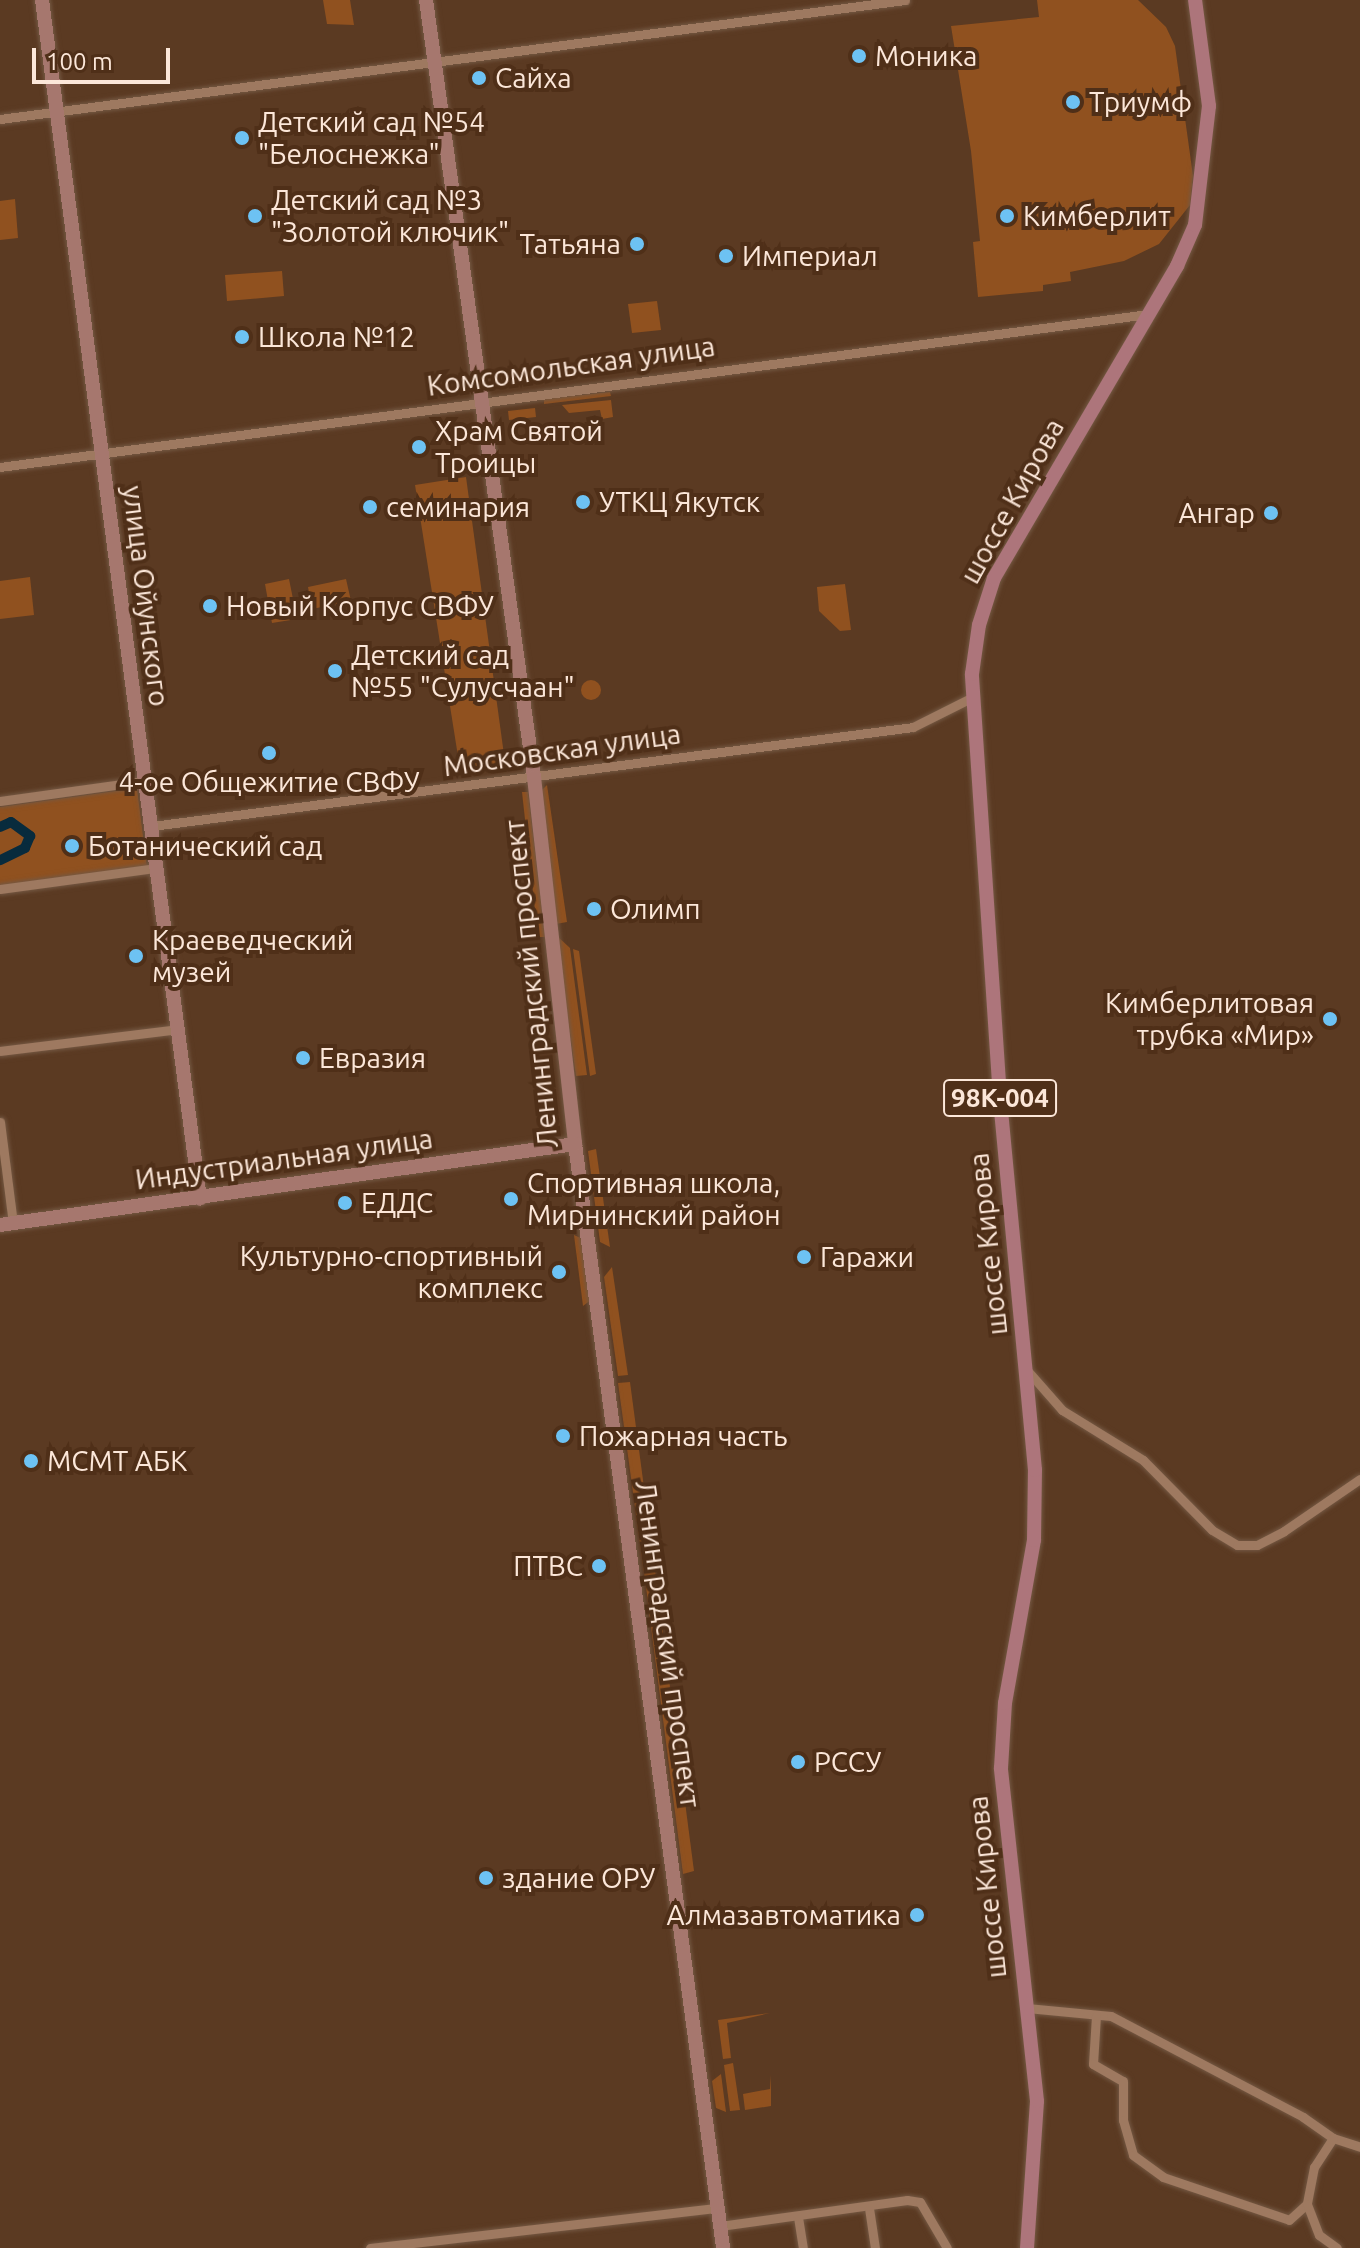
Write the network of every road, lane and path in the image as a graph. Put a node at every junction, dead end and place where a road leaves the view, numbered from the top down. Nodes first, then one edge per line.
1 (42, 0) edge
2 (426, 0) edge
3 (905, 0) edge
4 (1195, 0) edge
5 (434, 60) junction
6 (55, 109) junction
7 (0, 119) edge
8 (1148, 314) junction
9 (482, 401) junction
10 (102, 454) junction
11 (0, 467) edge
12 (971, 698) junction
13 (534, 777) junction
14 (144, 781) junction
15 (0, 801) edge
16 (152, 826) junction
17 (155, 868) junction
18 (0, 889) edge
19 (179, 1029) junction
20 (0, 1051) edge
21 (0, 1122) edge
22 (575, 1144) junction
23 (200, 1199) junction
24 (6, 1224) edge
25 (1026, 1369) junction
26 (1360, 1479) edge
27 (1027, 2008) junction
28 (1096, 2016) junction
29 (1333, 2138) junction
30 (1360, 2147) edge
31 (1307, 2204) junction
32 (718, 2208) junction
33 (869, 2208) junction
34 (798, 2217) junction
35 (720, 2226) junction
36 (370, 2248) edge
37 (723, 2248) edge
38 (803, 2248) edge
39 (875, 2248) edge
40 (947, 2248) edge
41 (1027, 2248) edge
42 (1337, 2248) edge

1 - 6 main road, улица Ойунского
2 - 5 main road, Ленинградский проспект
3 - 5 street
4 - 8 main road, шоссе Кирова / 98К-004
5 - 6 street
5 - 9 main road, Ленинградский проспект
6 - 7 street
6 - 10 main road, улица Ойунского
8 - 9 street, Комсомольская улица
8 - 12 main road, шоссе Кирова / 98К-004
9 - 10 street, Комсомольская улица
9 - 13 main road, Ленинградский проспект
10 - 11 street, Комсомольская улица
10 - 14 main road, улица Ойунского
12 - 13 street, Московская улица
12 - 25 main road, шоссе Кирова / 98К-004
13 - 16 street, Московская улица
13 - 22 main road, Ленинградский проспект
14 - 15 street
14 - 16 main road, улица Ойунского
16 - 17 main road, улица Ойунского
17 - 18 street
17 - 19 main road, улица Ойунского
19 - 20 street
19 - 23 main road, улица Ойунского
21 - 24 street
22 - 23 main road, Индустриальная улица
22 - 32 main road, Ленинградский проспект
23 - 24 main road, Индустриальная улица
25 - 26 street
25 - 27 main road, шоссе Кирова / 98К-004
27 - 28 street
27 - 41 main road, шоссе Кирова / 98К-004
28 - 29 street
28 - 31 street
29 - 30 street
29 - 31 street
31 - 42 street
32 - 35 main road, Ленинградский проспект
32 - 36 street
33 - 34 street
33 - 39 street
33 - 40 street
34 - 35 street
34 - 38 street
35 - 37 main road, Ленинградский проспект

